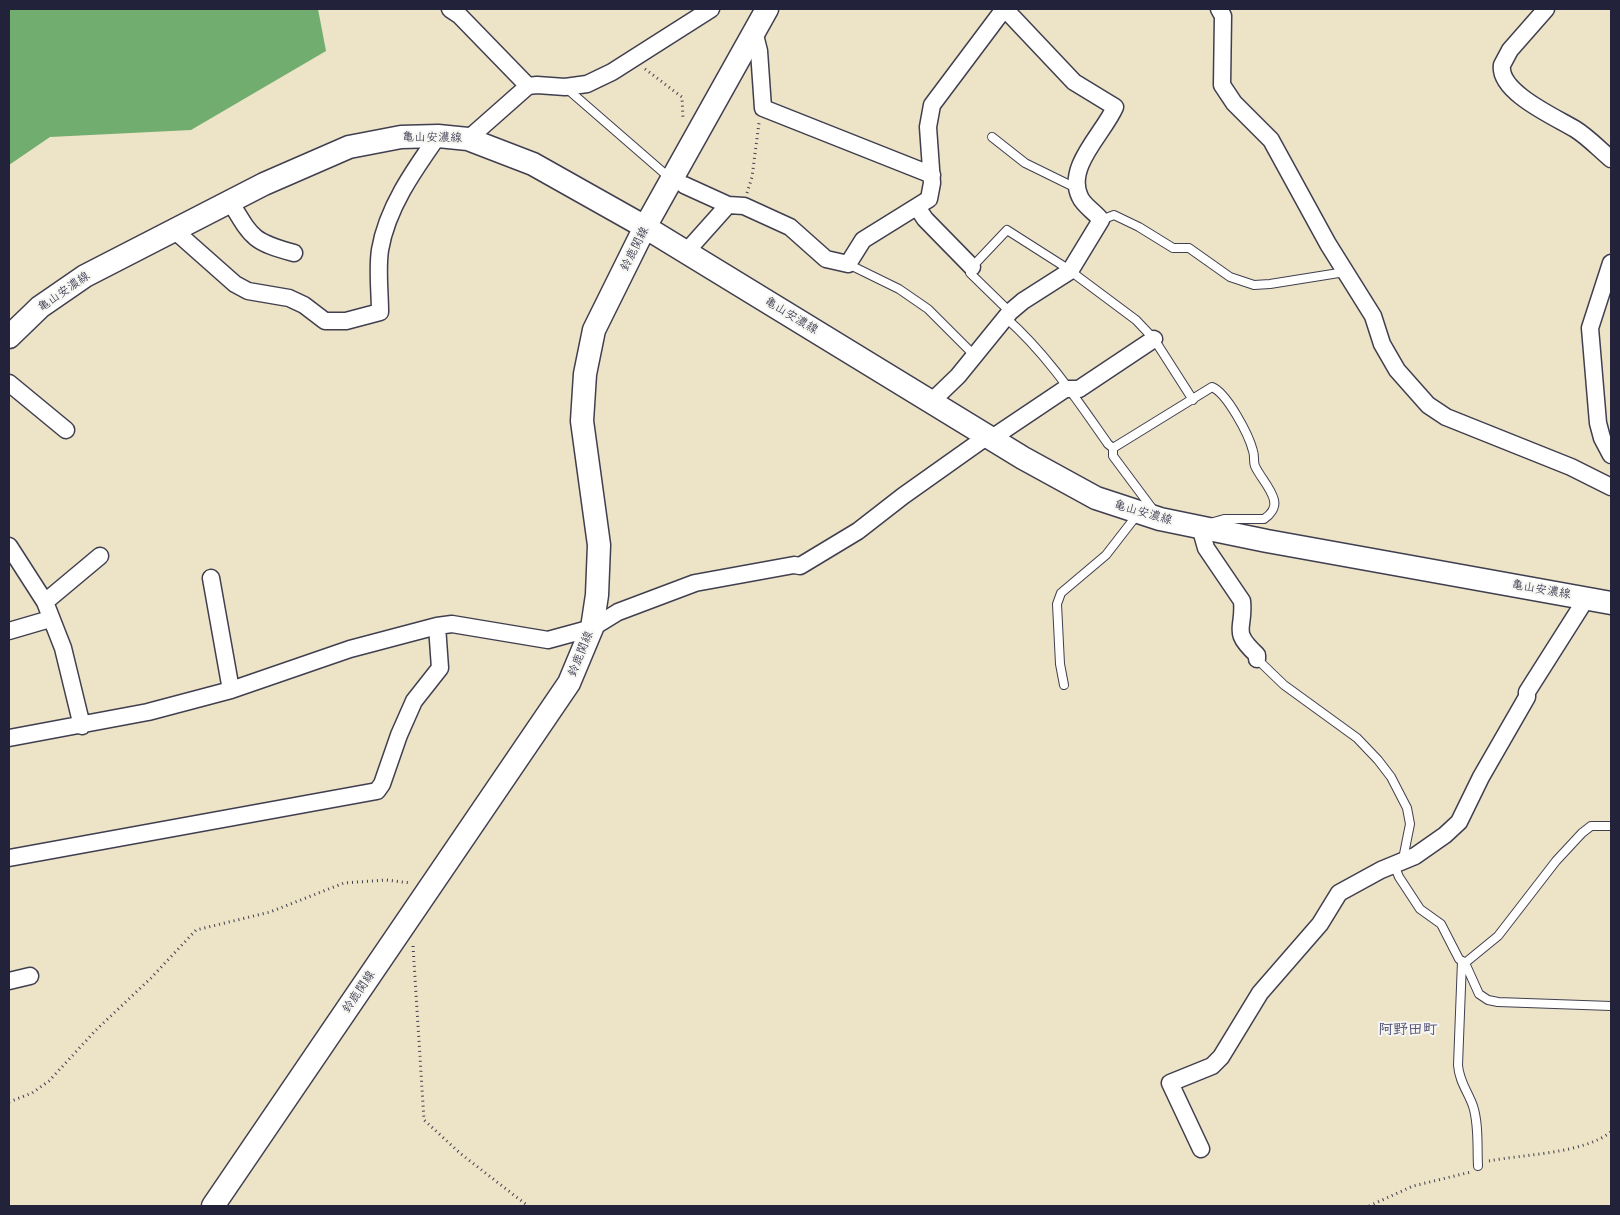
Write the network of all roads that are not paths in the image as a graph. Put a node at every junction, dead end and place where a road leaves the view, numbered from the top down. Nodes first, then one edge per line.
1 (450, 9) edge
2 (711, 9) edge
3 (767, 9) edge
4 (1004, 9) edge
5 (1219, 9) edge
6 (1546, 9) edge
7 (754, 31) junction
8 (528, 86) junction
9 (565, 87) junction
10 (438, 136) junction
11 (992, 137) dead end
12 (468, 139) junction
13 (1611, 159) edge
14 (664, 173) dead end
15 (932, 175) junction
16 (684, 185) dead end
17 (1076, 188) junction
18 (231, 203) junction
19 (736, 205) junction
20 (916, 207) junction
21 (1101, 220) junction
22 (645, 227) junction
23 (174, 230) junction
24 (686, 252) junction
25 (294, 253) dead end
26 (1611, 263) edge
27 (848, 264) junction
28 (972, 267) junction
29 (1070, 271) junction
30 (1346, 272) junction
31 (1008, 315) junction
32 (9, 337) edge
33 (1154, 339) junction
34 (975, 356) junction
35 (9, 383) edge
36 (1070, 389) junction
37 (1192, 400) junction
38 (931, 402) junction
39 (66, 430) dead end
40 (991, 437) junction
41 (1113, 448) junction
42 (1611, 455) edge
43 (1611, 487) edge
44 (1138, 513) junction
45 (1160, 519) junction
46 (1200, 527) junction
47 (9, 546) edge
48 (100, 556) dead end
49 (211, 578) dead end
50 (1586, 598) junction
51 (45, 602) junction
52 (1611, 603) edge
53 (50, 619) junction
54 (437, 626) junction
55 (592, 628) junction
56 (9, 631) edge
57 (1257, 660) joint
58 (1064, 685) dead end
59 (230, 690) junction
60 (82, 726) junction
61 (9, 738) edge
62 (1611, 826) edge
63 (9, 858) edge
64 (1398, 863) junction
65 (1464, 962) junction
66 (30, 976) dead end
67 (9, 981) edge
68 (1611, 1006) edge
69 (1201, 1150) dead end
70 (1478, 1166) dead end
71 (213, 1206) edge

1 - 8 street
2 - 9 street
3 - 7 main road, 鈴鹿関線
4 - 15 street
4 - 17 street
5 - 30 street
6 - 13 street
7 - 15 street
7 - 22 main road, 鈴鹿関線
8 - 9 street
8 - 12 street
9 - 14 lane
10 - 12 main road, 亀山安濃線
10 - 18 main road, 亀山安濃線
10 - 23 street
11 - 17 lane
12 - 22 main road, 亀山安濃線
15 - 20 street
16 - 19 street
17 - 21 street
18 - 23 main road, 亀山安濃線
18 - 25 street
19 - 24 street
19 - 27 street
20 - 27 street
20 - 28 street
21 - 29 street
21 - 30 lane
22 - 24 main road, 亀山安濃線
22 - 55 main road, 鈴鹿関線
23 - 32 main road, 亀山安濃線
24 - 38 main road, 亀山安濃線
26 - 42 street
27 - 34 lane
28 - 29 lane
28 - 31 lane
29 - 31 street
29 - 33 lane
30 - 43 street
31 - 34 street
31 - 36 lane
33 - 36 street
33 - 37 lane
34 - 38 street
35 - 39 street
36 - 40 street
36 - 41 lane
37 - 41 lane
37 - 46 lane
38 - 40 main road, 亀山安濃線
40 - 44 main road, 亀山安濃線
40 - 55 street
41 - 45 lane
44 - 45 main road, 亀山安濃線
44 - 58 lane
45 - 46 main road, 亀山安濃線
46 - 50 main road, 亀山安濃線
46 - 57 street
47 - 51 street
48 - 51 street
49 - 59 street
50 - 52 main road, 亀山安濃線
50 - 64 street
51 - 53 street
53 - 56 street
53 - 60 street
54 - 55 street
54 - 59 street
54 - 63 street
55 - 71 main road, 鈴鹿関線
57 - 64 lane
59 - 60 street
60 - 61 street
62 - 65 lane
64 - 65 lane
64 - 69 street
65 - 68 lane
65 - 70 lane
66 - 67 street

